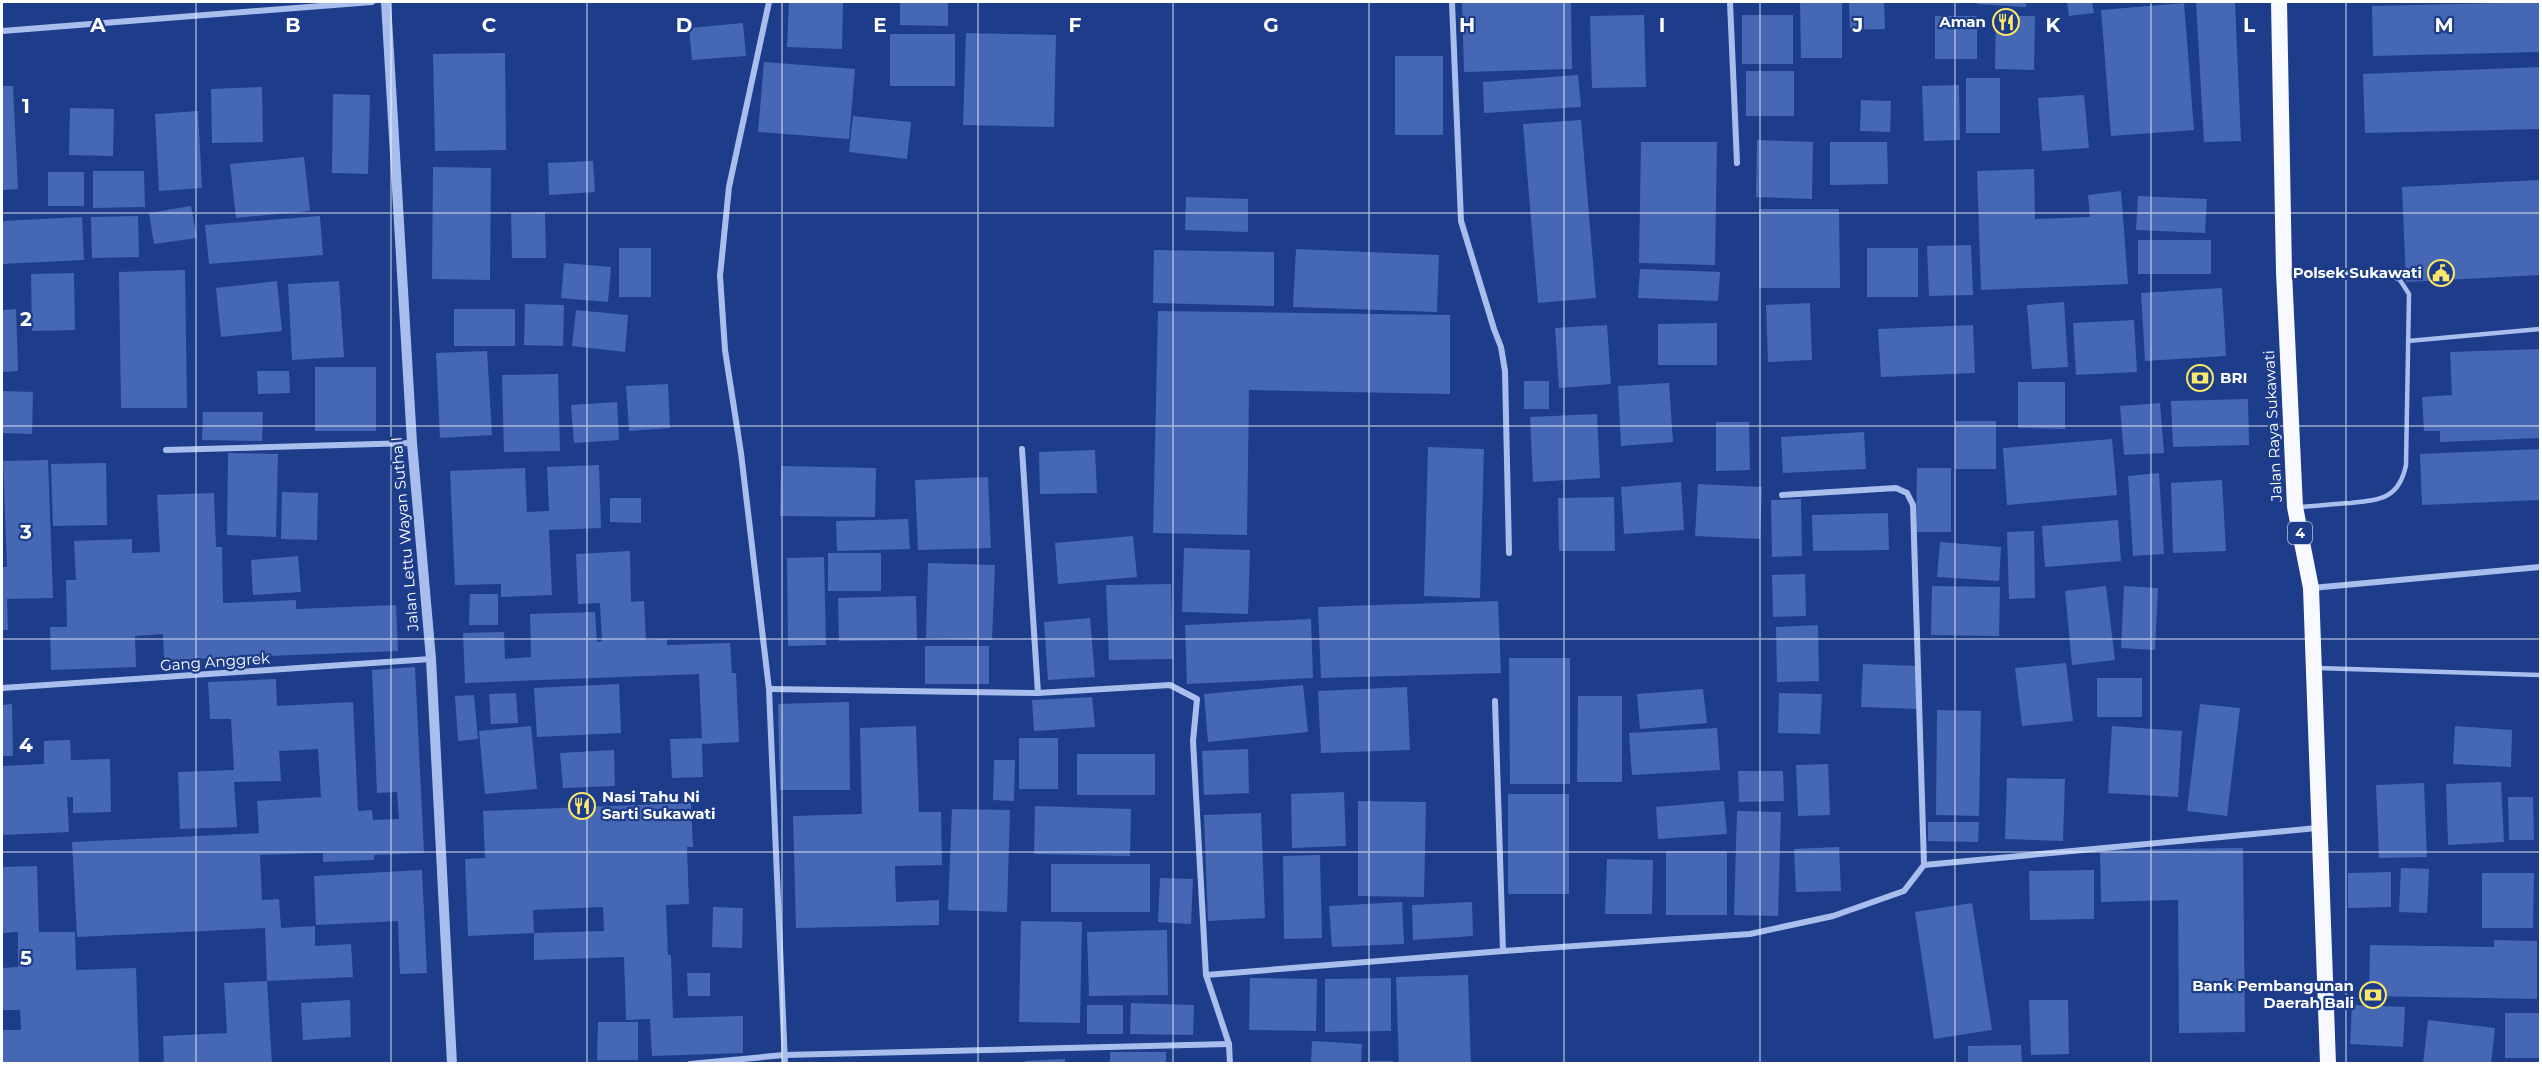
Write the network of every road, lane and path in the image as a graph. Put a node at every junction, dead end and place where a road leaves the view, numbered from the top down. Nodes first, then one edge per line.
1 (372, 2) edge
2 (386, 2) edge
3 (769, 2) edge
4 (1452, 2) edge
5 (1730, 2) edge
6 (2279, 2) edge
7 (2, 31) edge
8 (1737, 163) dead end
9 (2284, 272) junction
10 (2541, 329) edge
11 (2408, 341) junction
12 (412, 443) junction
13 (1022, 449) dead end
14 (166, 450) dead end
15 (1782, 495) dead end
16 (2295, 507) junction
17 (1509, 553) dead end
18 (2541, 567) edge
19 (2311, 588) junction
20 (431, 659) junction
21 (2314, 668) junction
22 (2541, 675) edge
23 (2, 688) edge
24 (769, 689) junction
25 (1038, 693) junction
26 (1495, 701) dead end
27 (2321, 828) junction
28 (1924, 865) junction
29 (1503, 951) junction
30 (1206, 975) junction
31 (1229, 1044) junction
32 (784, 1055) junction
33 (452, 1064) edge
34 (690, 1064) edge
35 (785, 1064) edge
36 (1230, 1064) edge
37 (2328, 1064) edge

1 - 7 street
2 - 12 street, Jalan Lettu Wayan Sutha I
3 - 24 street
4 - 17 street
5 - 8 street
6 - 9 highway, Jalan Raya Sukawati / 4
9 - 11 lane
9 - 16 highway, Jalan Raya Sukawati / 4
10 - 11 lane
11 - 16 lane
12 - 14 street
12 - 20 street, Jalan Lettu Wayan Sutha I
13 - 25 street
15 - 28 street
16 - 19 highway, Jalan Raya Sukawati / 4
18 - 19 street
19 - 21 highway, Jalan Raya Sukawati / 4
20 - 23 street, Gang Anggrek
20 - 33 street, Jalan Lettu Wayan Sutha I
21 - 22 lane
21 - 27 highway, Jalan Raya Sukawati / 4
24 - 25 street
24 - 32 street
25 - 30 street
26 - 29 street
27 - 28 street
27 - 37 highway, Jalan Raya Sukawati / 4
28 - 29 street
29 - 30 street
30 - 31 street
31 - 32 street
31 - 36 street
32 - 34 street
32 - 35 street

